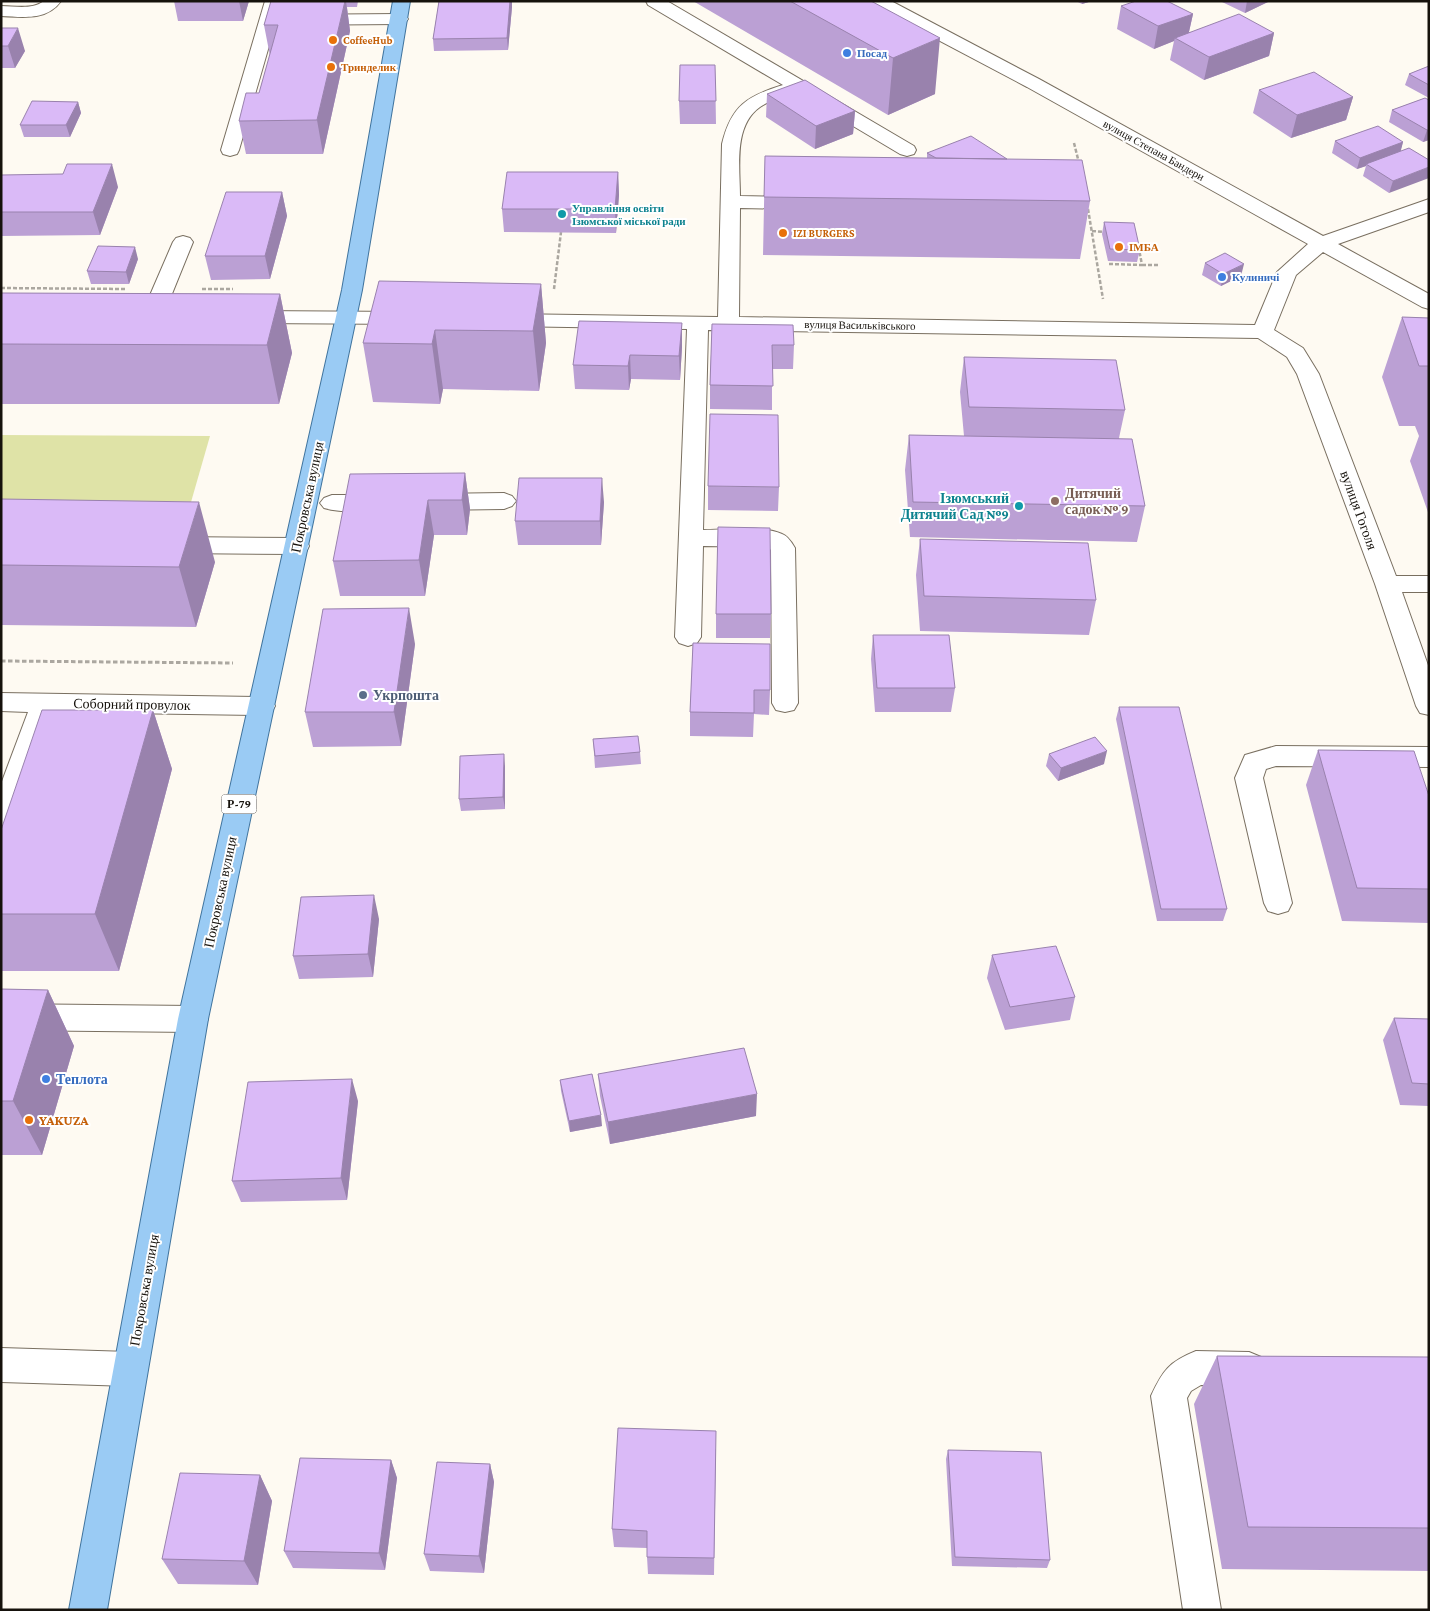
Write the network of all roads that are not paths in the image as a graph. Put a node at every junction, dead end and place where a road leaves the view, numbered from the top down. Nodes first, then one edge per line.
1 (53, 1) edge
2 (274, 1) edge
3 (654, 1) edge
4 (878, 1) edge
5 (401, 10) edge
6 (1, 11) edge
7 (268, 20) junction
8 (798, 86) junction
9 (230, 150) dead end
10 (907, 150) dead end
11 (730, 202) junction
12 (820, 204) edge
13 (1429, 205) edge
14 (183, 242) dead end
15 (1322, 243) junction
16 (1429, 303) edge
17 (152, 316) edge
18 (230, 317) edge
19 (346, 317) junction
20 (430, 319) edge
21 (489, 320) edge
22 (698, 323) junction
23 (728, 323) junction
24 (1263, 332) junction
25 (504, 501) dead end
26 (332, 503) dead end
27 (691, 538) junction
28 (150, 544) edge
29 (297, 546) junction
30 (1387, 584) junction
31 (1429, 584) edge
32 (688, 637) dead end
33 (1, 702) edge
34 (44, 703) junction
35 (785, 703) dead end
36 (262, 706) junction
37 (1429, 706) edge
38 (1429, 757) edge
39 (1, 822) edge
40 (1278, 903) dead end
41 (1, 1017) edge
42 (193, 1019) junction
43 (1, 1365) edge
44 (130, 1368) junction
45 (1283, 1369) edge
46 (88, 1610) edge
47 (1202, 1610) edge

1 - 6 street
2 - 7 street
3 - 8 street
4 - 15 street, вулиця Степана Бандери
5 - 7 street
5 - 19 main road, Покровська вулиця / Р-79
7 - 9 street
8 - 10 street
8 - 11 street
11 - 12 street
11 - 23 street
13 - 15 street
14 - 17 street
15 - 16 street, вулиця Степана Бандери
15 - 24 street
18 - 19 street
19 - 20 street
19 - 29 main road, Покровська вулиця / Р-79
21 - 22 street, вулиця Васильківського
22 - 23 street, вулиця Васильківського
22 - 27 street
23 - 24 street, вулиця Васильківського
24 - 30 street, вулиця Гоголя
25 - 26 street
27 - 32 street
27 - 35 street
28 - 29 street
29 - 36 main road, Покровська вулиця / Р-79
30 - 31 street
30 - 37 street, вулиця Гоголя
33 - 34 street, Соборний провулок
34 - 36 street, Соборний провулок
34 - 39 street
36 - 42 main road, Покровська вулиця / Р-79
38 - 40 street
41 - 42 street
42 - 44 main road, Покровська вулиця / Р-79
43 - 44 street
44 - 46 main road, Покровська вулиця / Р-79
45 - 47 street

